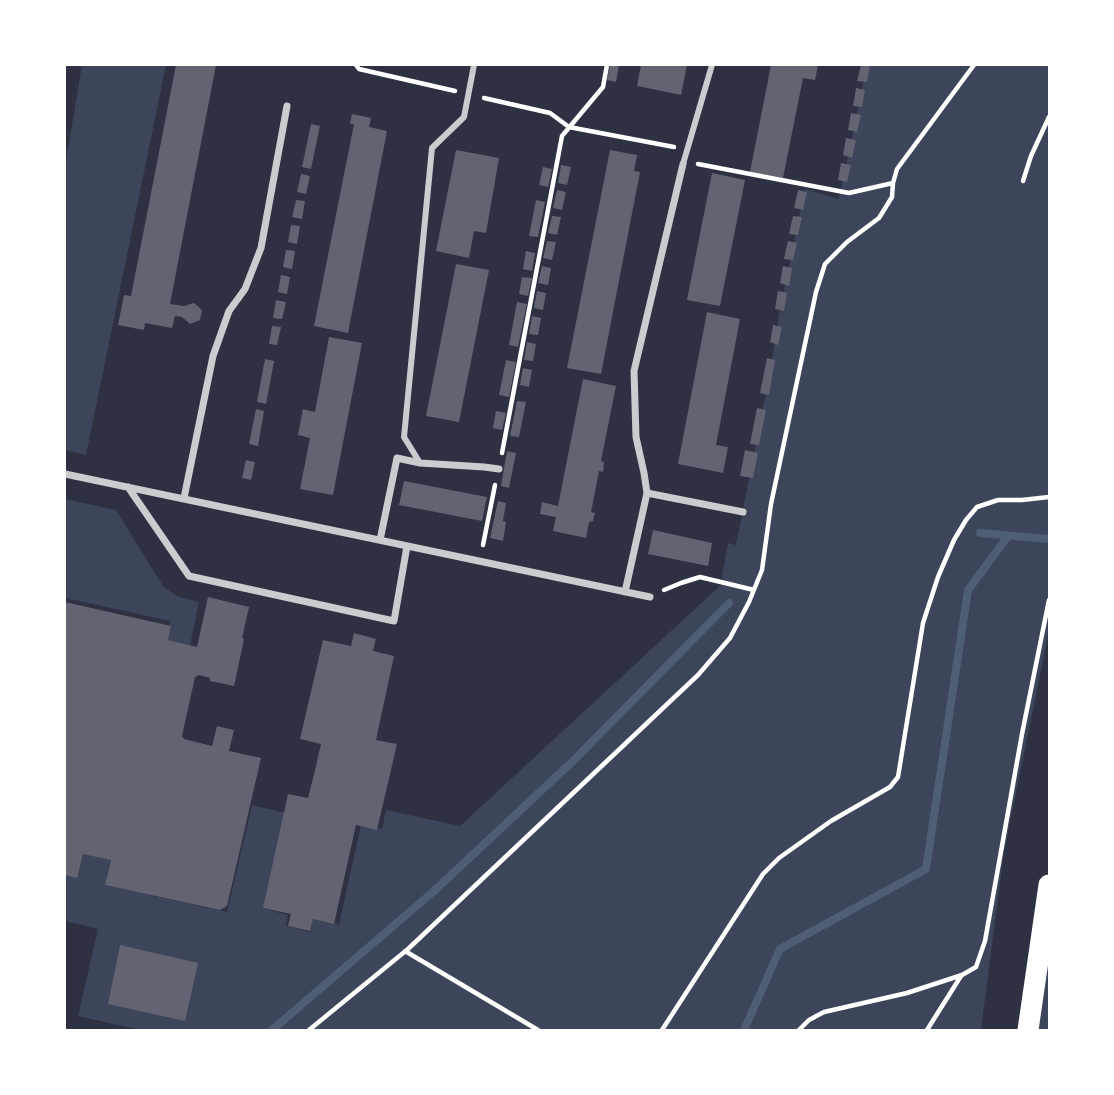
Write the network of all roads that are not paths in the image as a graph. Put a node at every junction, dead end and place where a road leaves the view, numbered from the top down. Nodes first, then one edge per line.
1 (474, 65) edge
2 (712, 65) edge
3 (286, 106) dead end
4 (684, 163) joint
5 (420, 463) junction
6 (499, 469) road end
7 (65, 474) edge
8 (128, 487) junction
9 (647, 494) junction
10 (184, 498) junction
11 (743, 512) dead end
12 (380, 540) junction
13 (407, 546) junction
14 (625, 592) junction
15 (650, 597) road end
16 (1049, 886) edge
17 (1028, 1030) edge

1 - 5 street
2 - 4 street
3 - 10 street
4 - 9 street
5 - 6 street
5 - 12 street
7 - 8 street
8 - 10 street
8 - 13 street
9 - 11 street
9 - 14 street
10 - 12 street
12 - 13 street
13 - 14 street
14 - 15 street
16 - 17 highway

